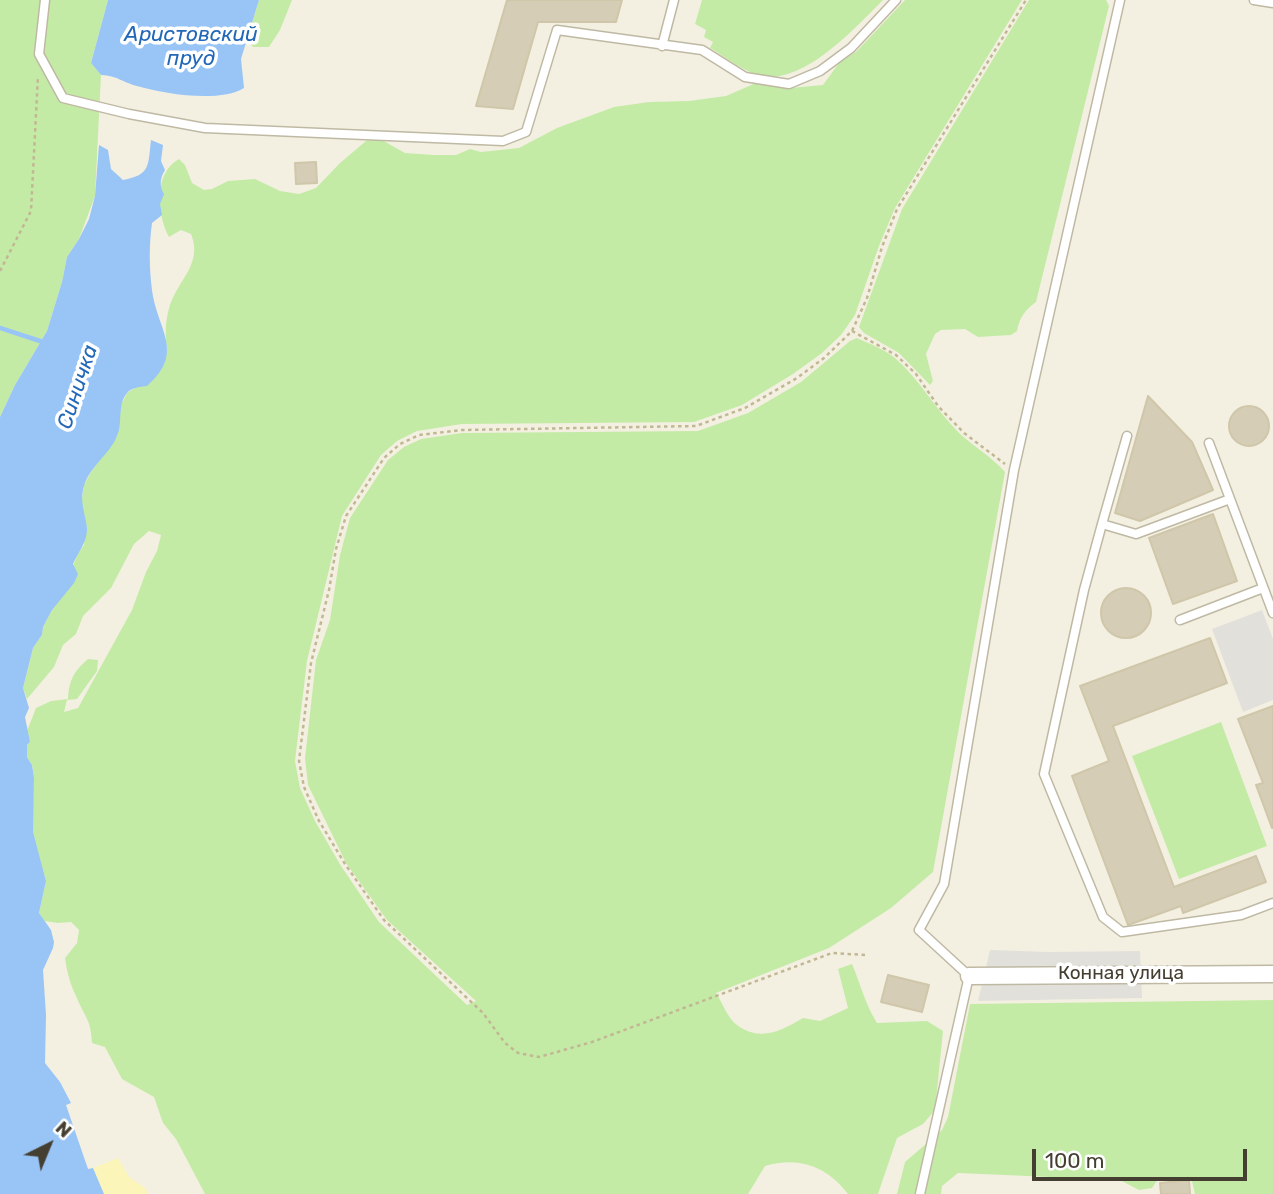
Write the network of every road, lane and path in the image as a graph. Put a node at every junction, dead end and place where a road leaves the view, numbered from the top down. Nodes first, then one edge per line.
1 (45, 0) edge
2 (674, 0) edge
3 (896, 0) edge
4 (1026, 0) edge
5 (1119, 0) edge
6 (1254, 0) edge
7 (1273, 4) edge
8 (662, 46) junction
9 (39, 54) junction
10 (0, 271) edge
11 (852, 331) junction
12 (1127, 436) dead end
13 (1209, 443) dead end
14 (1014, 470) junction
15 (1230, 499) junction
16 (1102, 524) junction
17 (1264, 588) junction
18 (1273, 613) edge
19 (1180, 620) dead end
20 (1273, 903) edge
21 (865, 955) dead end
22 (1273, 974) edge
23 (969, 976) junction
24 (920, 1194) edge

1 - 9 lane
2 - 8 lane
3 - 8 lane
4 - 11 path
5 - 14 lane
6 - 7 lane
8 - 9 lane
9 - 10 path
11 - 14 path
11 - 21 path
12 - 16 lane
13 - 15 lane
14 - 23 lane
15 - 16 lane
15 - 17 lane
16 - 20 lane
17 - 18 lane
17 - 19 lane
22 - 23 street, Конная улица
23 - 24 lane

